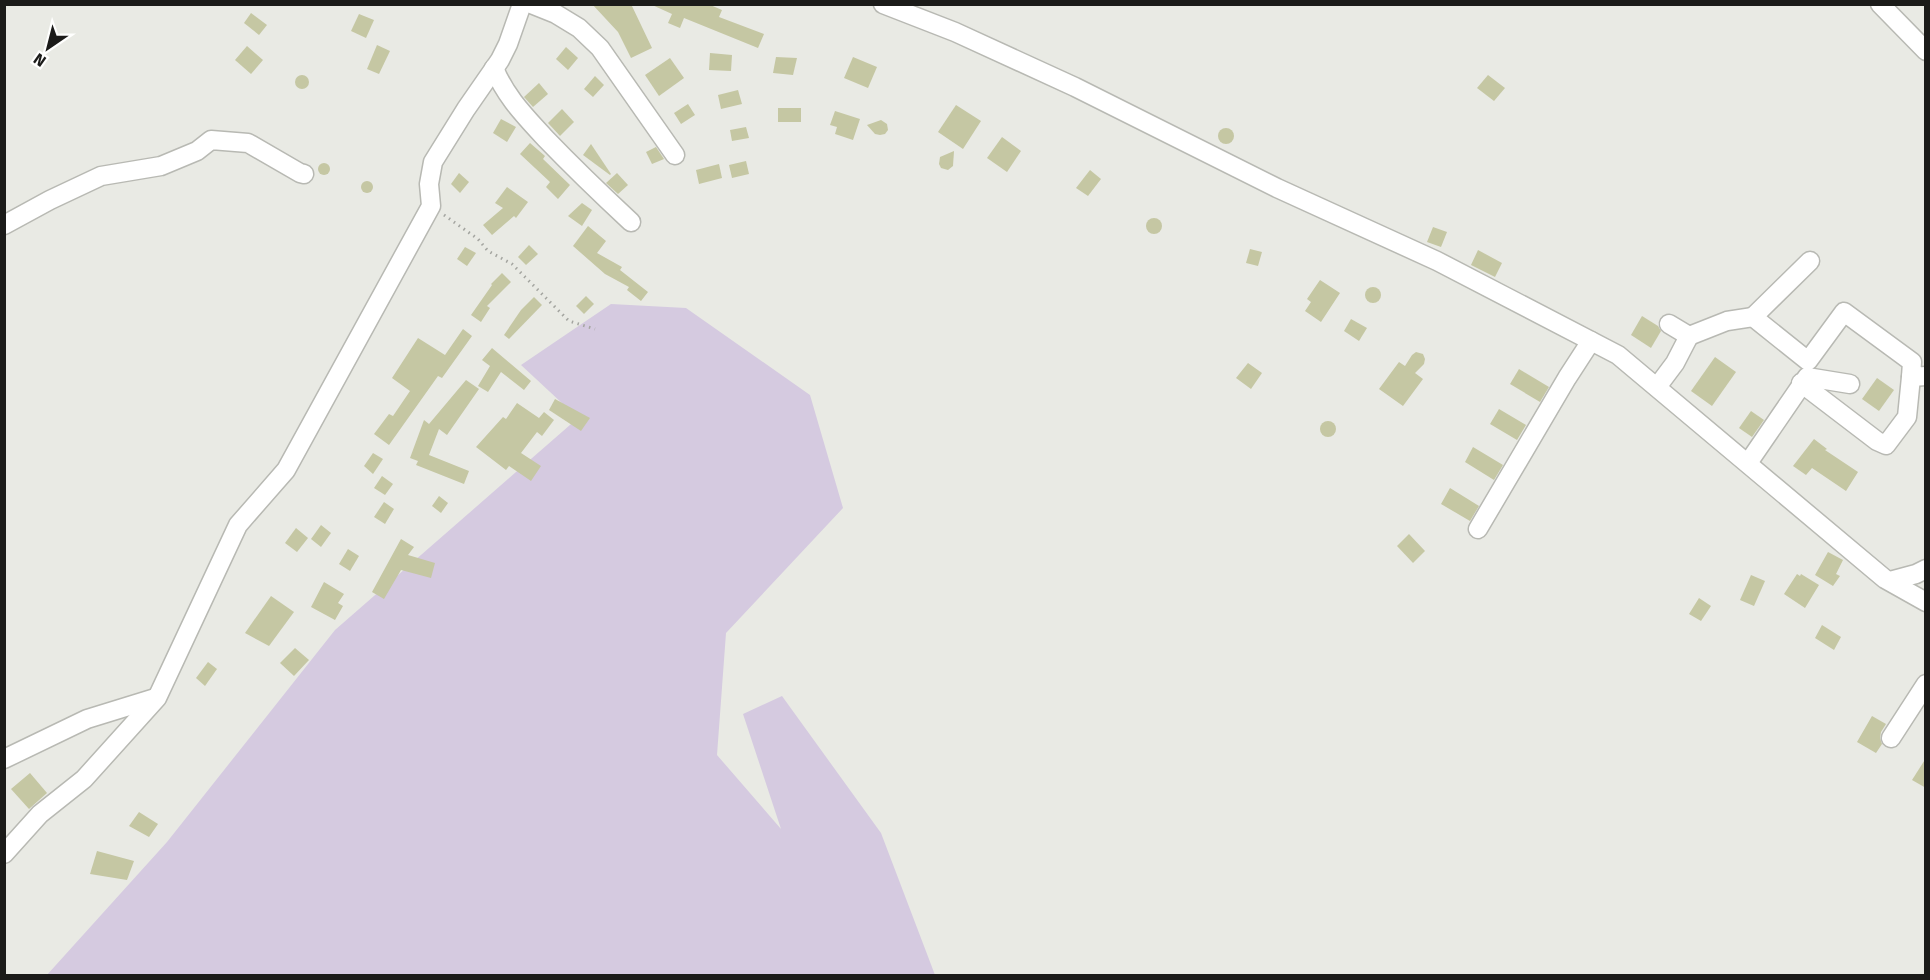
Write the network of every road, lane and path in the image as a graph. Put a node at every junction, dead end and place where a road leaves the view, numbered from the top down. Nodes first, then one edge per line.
1 (522, 4) edge
2 (531, 4) edge
3 (883, 4) edge
4 (1880, 4) edge
5 (1926, 51) edge
6 (494, 68) junction
7 (675, 155) dead end
8 (304, 174) dead end
9 (431, 206) junction
10 (631, 222) dead end
11 (4, 225) edge
12 (1810, 261) dead end
13 (1753, 317) junction
14 (1669, 324) dead end
15 (595, 329) dead end
16 (1689, 336) junction
17 (1592, 341) junction
18 (1918, 376) edge
19 (1801, 383) junction
20 (1850, 384) dead end
21 (1657, 387) junction
22 (1748, 463) junction
23 (1478, 529) dead end
24 (1926, 568) edge
25 (1890, 581) junction
26 (1926, 602) edge
27 (1926, 684) edge
28 (157, 698) junction
29 (1891, 738) dead end
30 (4, 759) edge
31 (4, 854) edge

1 - 6 street
2 - 7 street
3 - 17 street
4 - 5 street
6 - 9 street
6 - 10 street
8 - 11 street
9 - 15 path
9 - 28 street
12 - 13 street
13 - 16 street
13 - 18 street
14 - 16 street
16 - 21 street
17 - 21 street
17 - 23 street
18 - 19 street
19 - 20 street
19 - 22 street
21 - 22 street
22 - 25 street
24 - 25 street
25 - 26 street
27 - 29 street
28 - 30 street
28 - 31 street

